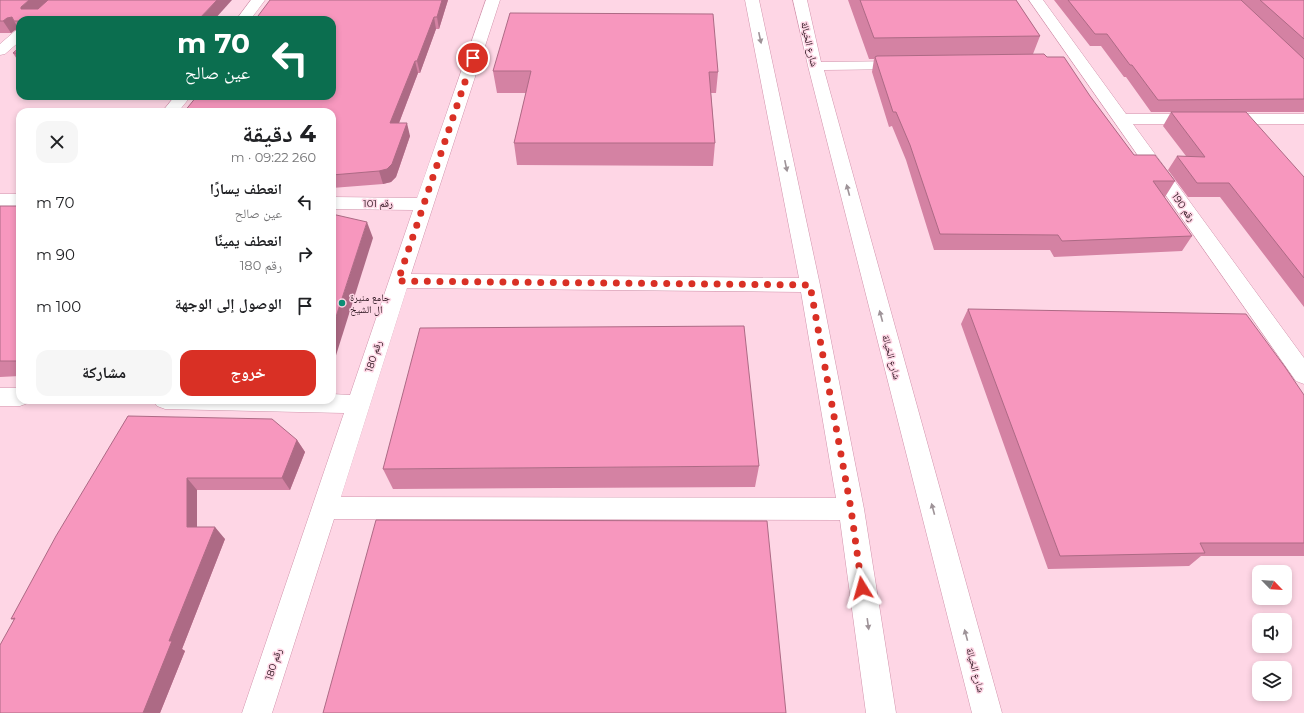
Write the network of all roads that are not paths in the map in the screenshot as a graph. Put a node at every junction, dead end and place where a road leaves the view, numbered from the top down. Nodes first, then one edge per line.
1 (258, 0) edge
2 (493, 0) edge
3 (752, 0) edge
4 (800, 0) edge
5 (1036, 0) edge
6 (246, 16) edge
7 (16, 37) edge
8 (0, 51) edge
9 (916, 65) edge
10 (815, 66) junction
11 (180, 100) edge
12 (173, 108) edge
13 (1122, 118) junction
14 (1304, 119) edge
15 (0, 200) edge
16 (16, 200) edge
17 (336, 203) edge
18 (424, 204) junction
19 (398, 281) junction
20 (810, 285) junction
21 (1304, 375) edge
22 (0, 397) edge
23 (16, 397) edge
24 (336, 404) edge
25 (358, 404) junction
26 (325, 508) junction
27 (851, 509) junction
28 (257, 713) edge
29 (881, 713) edge
30 (987, 713) edge

1 - 6 street
2 - 18 street, رقم 180
3 -> 20 street
4 - 10 street, شارع الخيالة
5 - 13 street, رقم 190
7 - 8 street
9 - 10 street
30 -> 10 street, شارع الخيالة
11 - 12 street
13 - 14 street
13 - 21 street, رقم 190
15 - 16 street
17 - 18 street, رقم 101
18 - 19 street, رقم 180
19 - 20 street
19 - 25 street, رقم 180
20 - 27 street
22 - 23 street
24 - 25 street
25 - 26 street, رقم 180
26 - 27 street
26 - 28 street, رقم 180
27 -> 29 street

